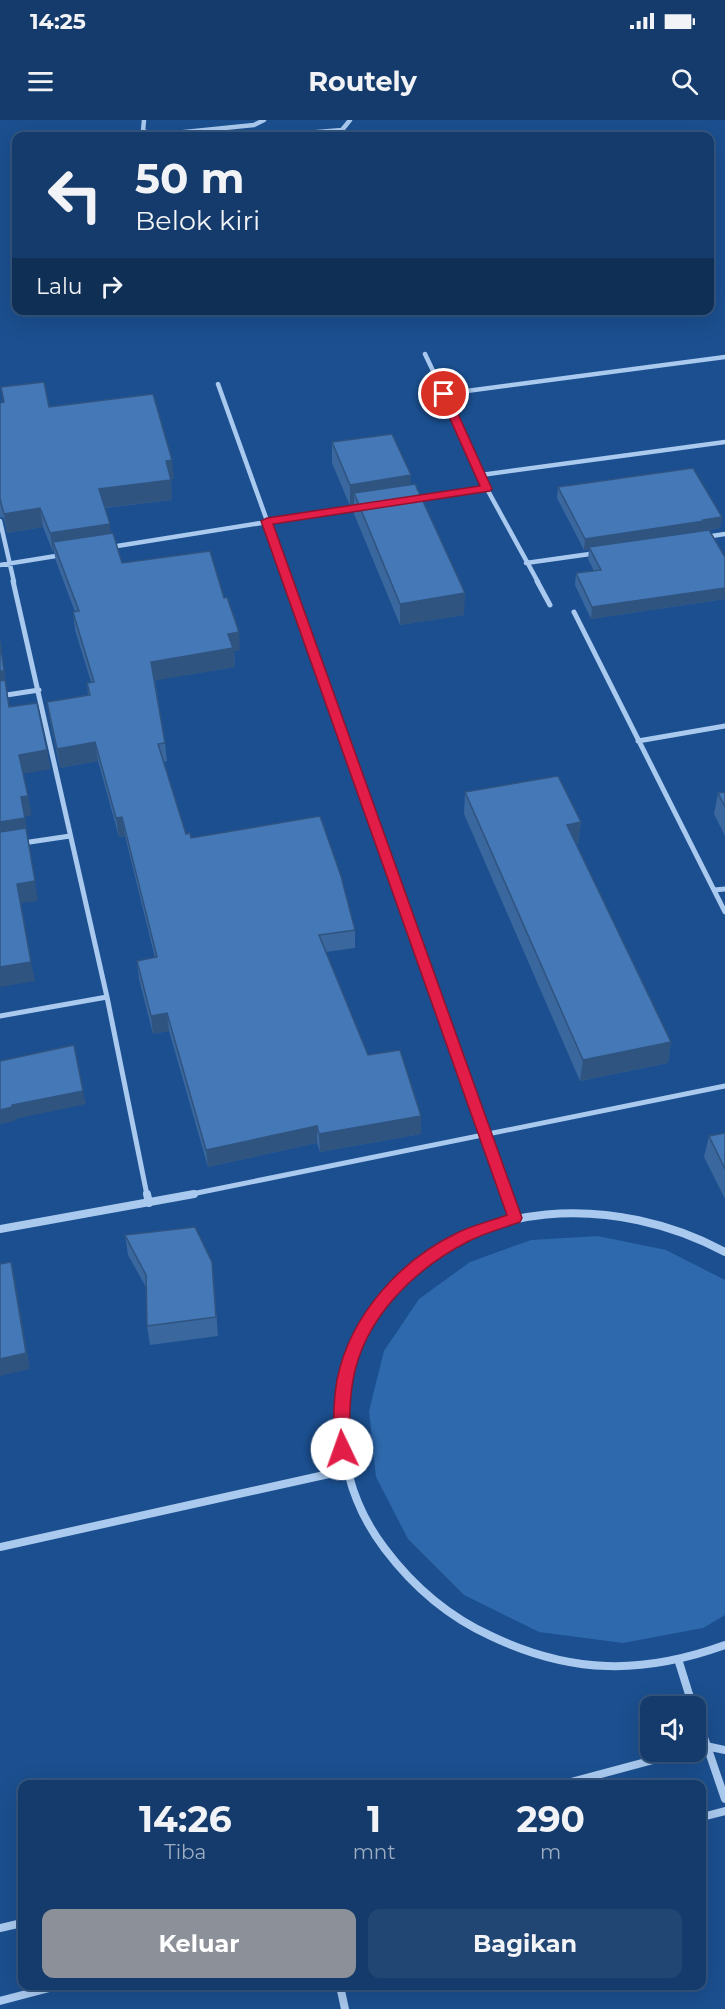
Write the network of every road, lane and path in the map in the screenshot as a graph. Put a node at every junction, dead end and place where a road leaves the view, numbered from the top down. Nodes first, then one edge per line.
1 (264, 120) edge
2 (350, 120) edge
3 (342, 130) joint
4 (185, 132) edge
5 (318, 132) edge
6 (426, 354) dead end
7 (725, 357) edge
8 (218, 384) dead end
9 (444, 394) junction
10 (725, 442) edge
11 (481, 475) junction
12 (487, 489) junction
13 (405, 501) edge
14 (371, 506) edge
15 (0, 521) edge
16 (267, 521) junction
17 (725, 534) edge
18 (702, 537) edge
19 (103, 548) edge
20 (608, 551) edge
21 (68, 554) edge
22 (10, 563) junction
23 (526, 563) junction
24 (0, 565) edge
25 (550, 605) dead end
26 (574, 612) dead end
27 (39, 690) junction
28 (0, 696) edge
29 (725, 726) edge
30 (638, 741) junction
31 (70, 836) junction
32 (12, 845) edge
33 (725, 889) edge
34 (714, 890) junction
35 (725, 912) edge
36 (107, 997) junction
37 (0, 1016) edge
38 (725, 1086) edge
39 (486, 1136) junction
40 (149, 1203) junction
41 (515, 1218) junction
42 (0, 1229) edge
43 (725, 1252) edge
44 (347, 1470) junction
45 (0, 1547) edge
46 (725, 1645) edge
47 (678, 1659) junction
48 (690, 1696) edge
49 (706, 1746) joint
50 (725, 1750) edge
51 (646, 1762) edge
52 (579, 1780) edge
53 (725, 1799) edge
54 (725, 1811) edge
55 (706, 1816) edge
56 (18, 1924) edge
57 (0, 1928) edge
58 (42, 1990) edge
59 (341, 1990) edge
60 (0, 2001) edge
61 (345, 2009) edge

1 - 4 street
2 - 3 street
3 - 5 street
6 - 9 street
7 - 9 street
8 - 16 street
9 - 11 street
10 - 11 street
11 - 12 street
12 - 13 street
12 - 23 street
14 - 16 street
15 - 22 street
16 - 19 street
16 - 39 street
17 - 18 street
20 - 23 street
21 - 22 street
22 - 24 street
22 - 27 street
23 - 25 street
26 - 30 street
27 - 28 street
27 - 31 street
29 - 30 street
30 - 34 street
31 - 32 street
31 - 36 street
33 - 34 street
34 - 35 street
36 - 37 street
36 - 40 street
38 - 39 street
39 - 40 street
39 - 41 street
40 - 42 street
41 - 43 street
41 - 44 street
44 - 45 street
44 - 47 street
46 - 47 street
47 - 48 street
49 - 50 street
49 - 53 street
51 - 52 street
54 - 55 street
56 - 57 street
58 - 60 street
59 - 61 street

